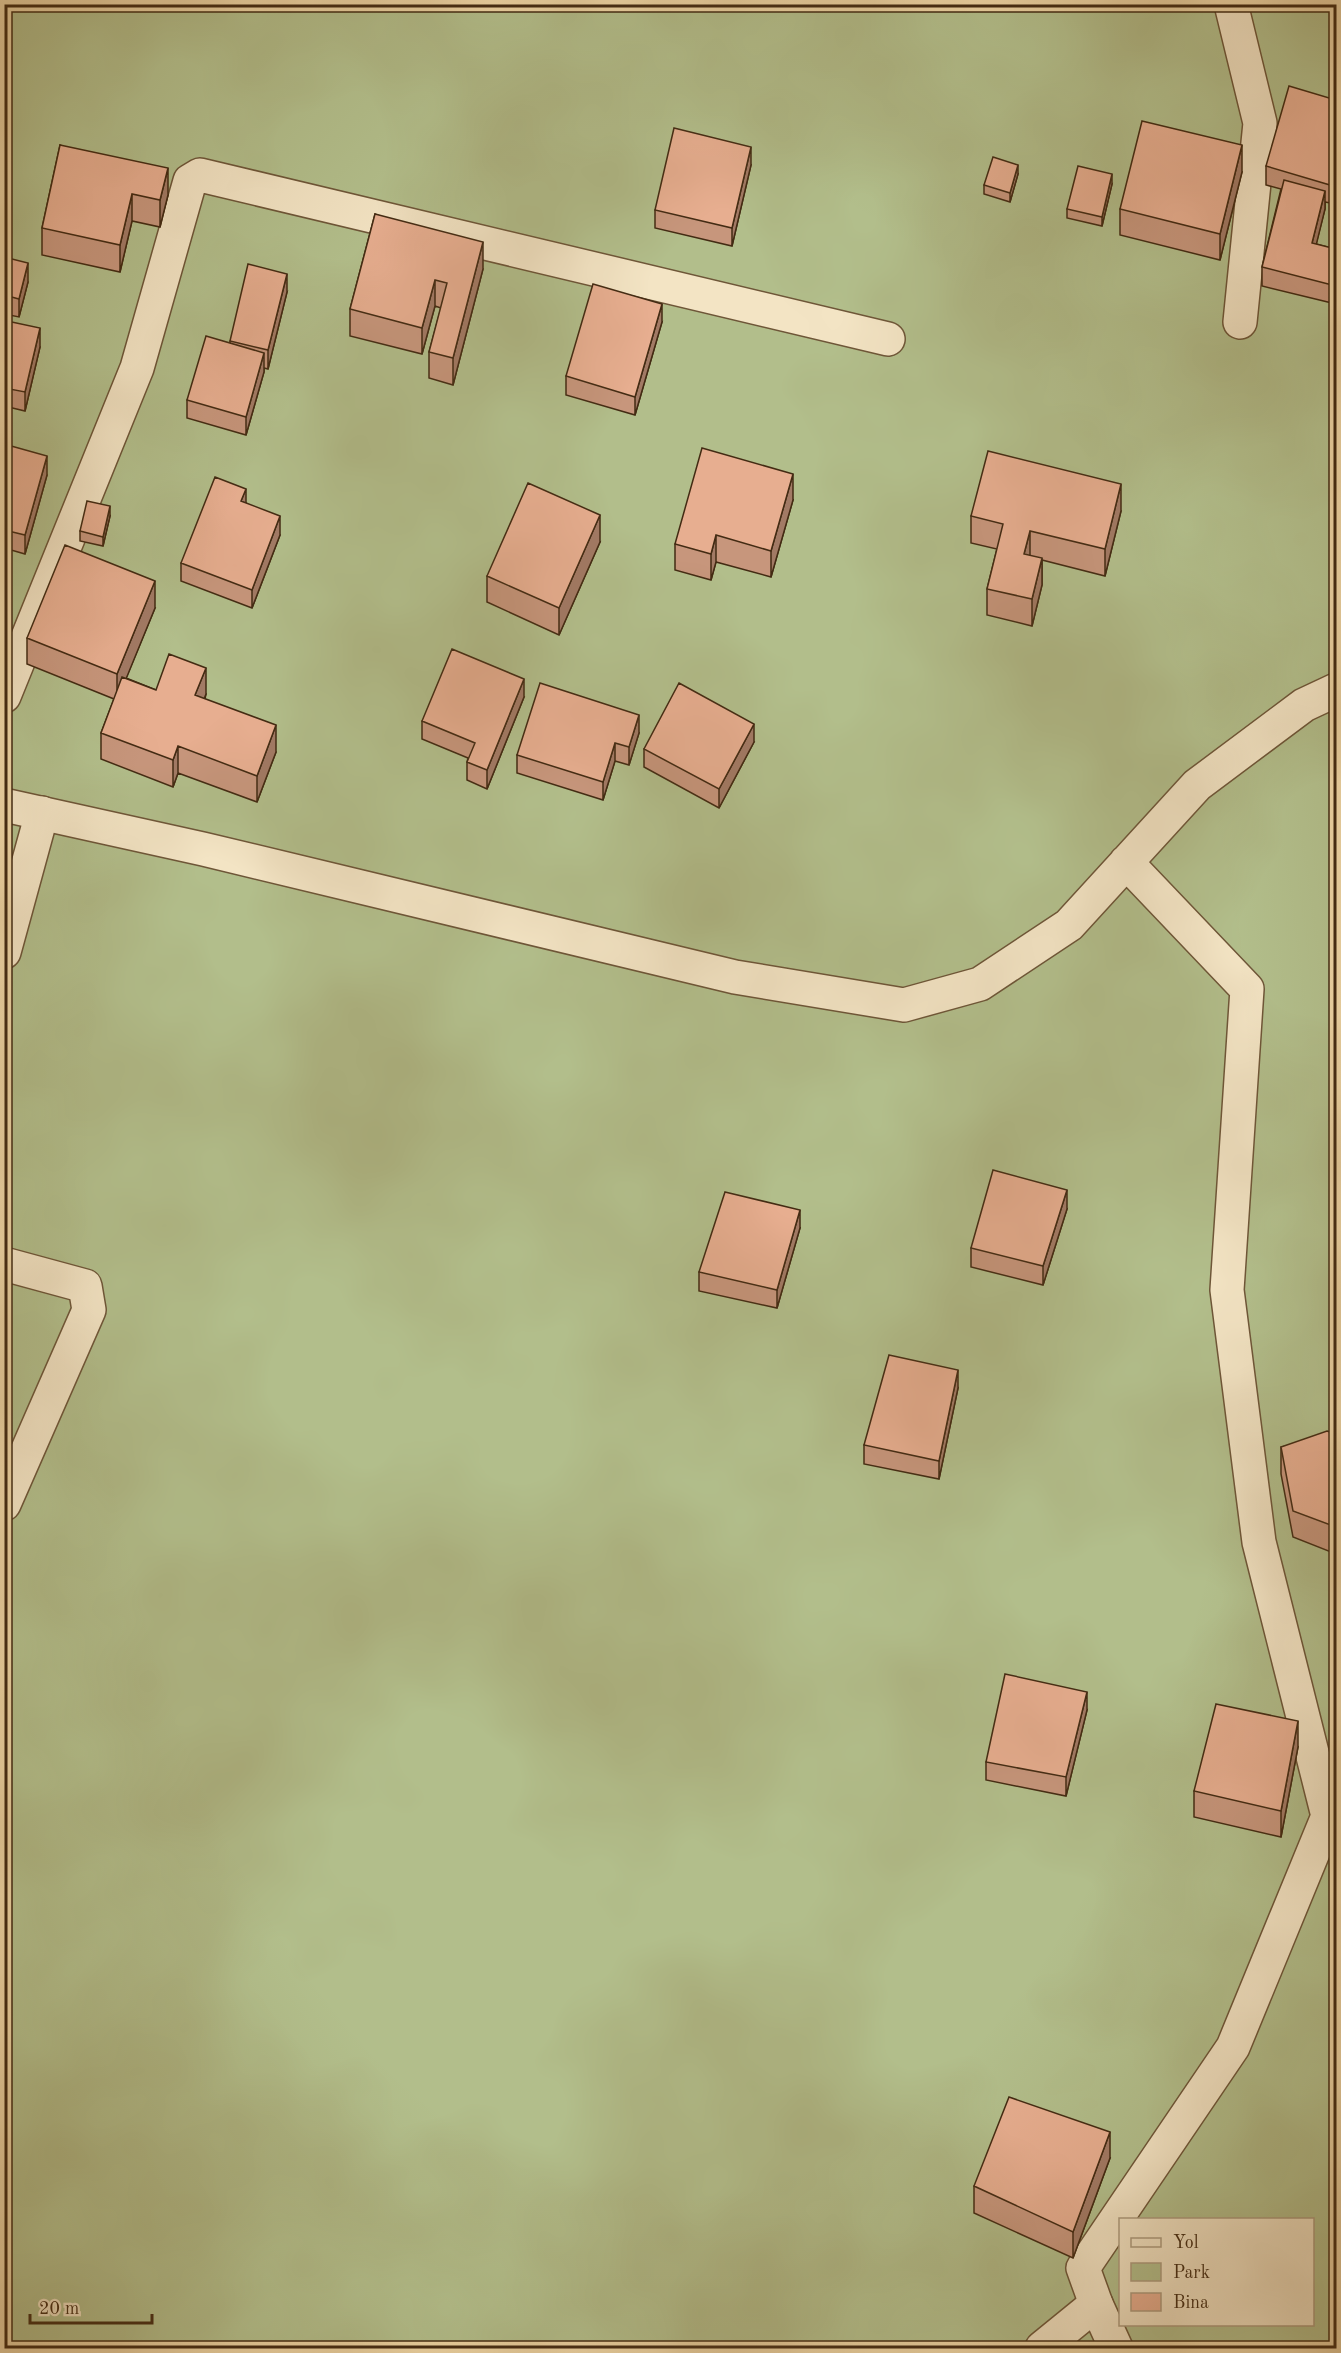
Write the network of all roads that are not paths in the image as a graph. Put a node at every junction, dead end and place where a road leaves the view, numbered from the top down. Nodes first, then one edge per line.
1 (1231, 4) edge
2 (1240, 322) dead end
3 (888, 339) dead end
4 (1336, 690) edge
5 (4, 696) edge
6 (4, 805) edge
7 (42, 813) junction
8 (1126, 862) junction
9 (4, 952) edge
10 (4, 1264) edge
11 (4, 1504) edge
12 (1332, 1813) edge
13 (1095, 2304) junction
14 (1042, 2349) edge
15 (1116, 2349) edge

1 - 2 street
3 - 5 street
4 - 8 street
6 - 7 street
7 - 8 street
7 - 9 street
8 - 12 street
10 - 11 street
12 - 13 street
13 - 14 street
13 - 15 street

